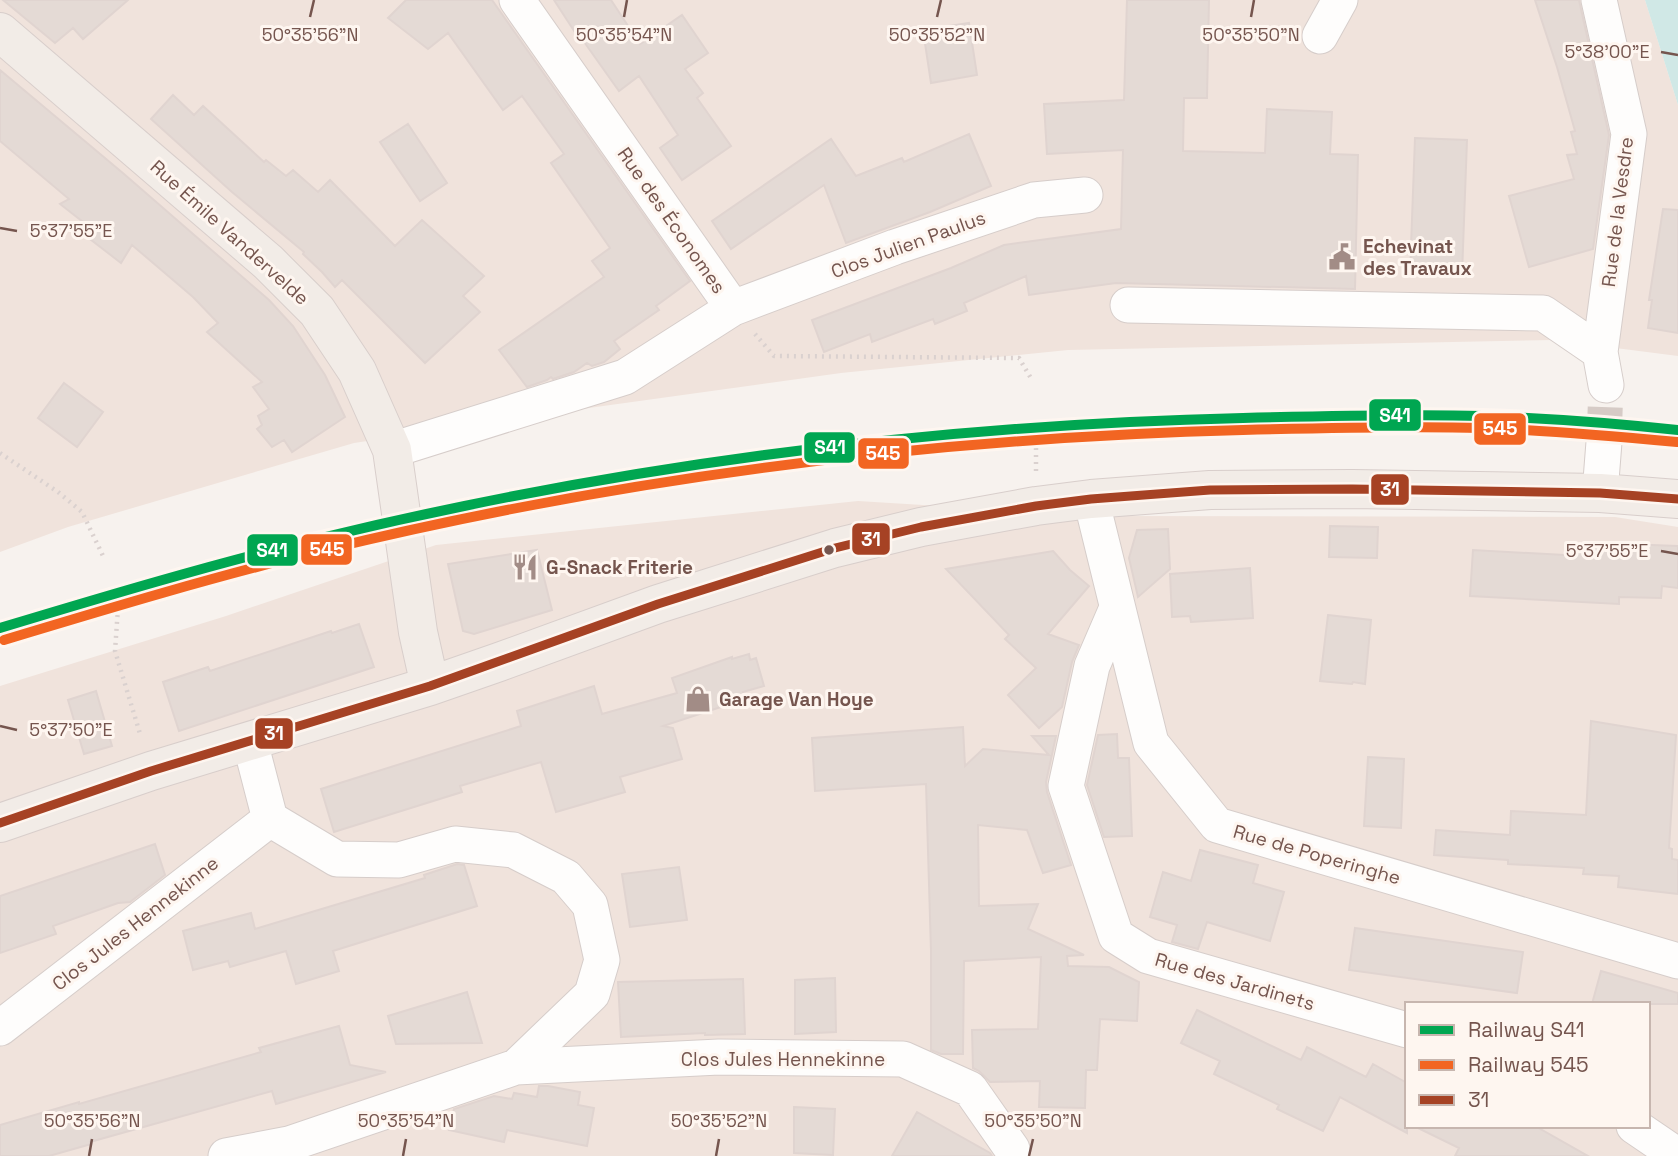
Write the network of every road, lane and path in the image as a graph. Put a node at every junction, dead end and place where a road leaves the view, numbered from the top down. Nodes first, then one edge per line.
1 (517, 0) edge
2 (1340, 0) edge
3 (1599, 0) edge
4 (0, 32) edge
5 (1320, 36) dead end
6 (1085, 195) dead end
7 (1128, 304) dead end
8 (733, 308) junction
9 (1032, 380) dead end
10 (1604, 442) tunnel mouth
11 (392, 450) junction
12 (0, 453) edge
13 (1601, 493) junction
14 (1091, 499) junction
15 (1678, 499) edge
16 (104, 558) dead end
17 (118, 608) dead end
18 (1117, 608) junction
19 (430, 686) junction
20 (250, 742) junction
21 (151, 771) junction
22 (270, 819) junction
23 (0, 822) edge
24 (1678, 961) edge
25 (0, 1028) edge
26 (1405, 1029) edge
27 (516, 1067) junction
28 (1637, 1128) edge
29 (1012, 1149) dead end
30 (226, 1156) edge
31 (1678, 1156) edge

1 - 8 street, Rue des Économes
2 - 5 street
3 - 7 street, Rue de la Vesdre
4 - 11 main road, Rue Émile Vandervelde
6 - 8 street, Clos Julien Paulus
8 - 9 path
8 - 11 street, Rue des Économes
10 - 13 street
11 - 19 main road, Rue Émile Vandervelde
12 - 16 path
13 - 14 main road
13 - 15 main road
14 - 18 street, Rue de Poperinghe
14 - 19 main road
17 - 21 path
18 - 24 street, Rue de Poperinghe
18 - 26 street, Rue des Jardinets
19 - 20 main road
20 - 21 main road
20 - 22 street
21 - 23 main road
22 - 25 street, Clos Jules Hennekinne
22 - 27 street, Clos Jules Hennekinne
27 - 29 street, Clos Jules Hennekinne
27 - 30 street, Clos Jules Hennekinne
28 - 31 street

